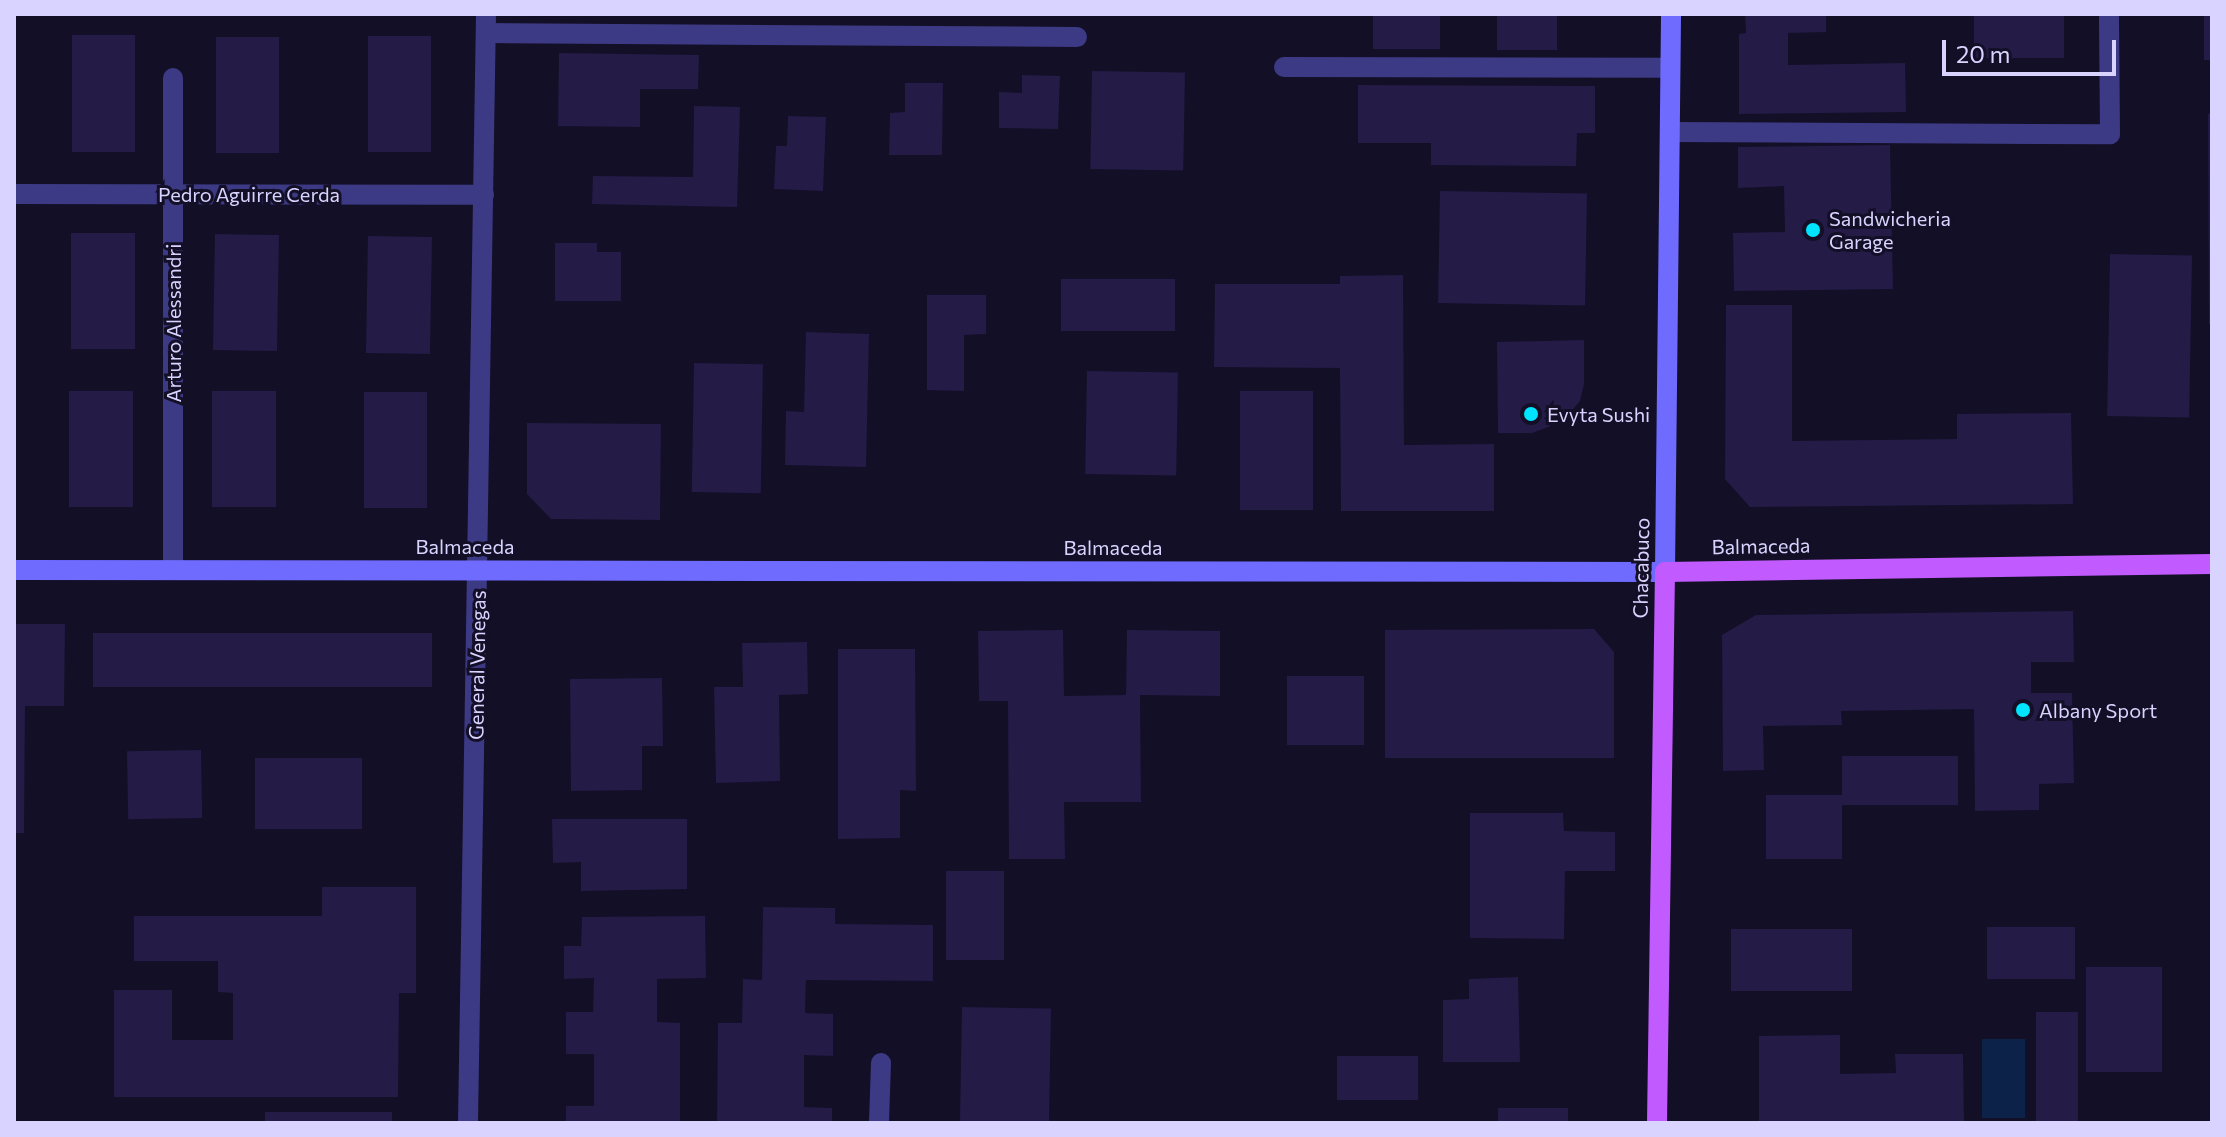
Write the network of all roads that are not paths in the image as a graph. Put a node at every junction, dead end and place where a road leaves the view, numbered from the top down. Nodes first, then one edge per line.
1 (1671, 14) edge
2 (2109, 14) edge
3 (486, 23) edge
4 (1077, 37) dead end
5 (1284, 67) dead end
6 (1670, 68) junction
7 (173, 78) dead end
8 (1670, 132) junction
9 (173, 193) junction
10 (14, 194) edge
11 (484, 195) junction
12 (2212, 564) edge
13 (173, 569) junction
14 (14, 570) edge
15 (479, 571) junction
16 (1665, 572) junction
17 (881, 1063) dead end
18 (468, 1123) edge
19 (879, 1123) edge
20 (1657, 1123) edge

1 - 6 main road, Chacabuco
2 - 8 street
3 - 4 street
3 - 11 street, General Venegas
5 - 6 street
6 - 8 main road, Chacabuco
7 - 9 street, Arturo Alessandri
8 - 16 main road, Chacabuco
9 - 10 street, Pedro Aguirre Cerda
9 - 11 street, Pedro Aguirre Cerda
9 - 13 street, Arturo Alessandri
11 - 15 street, General Venegas
12 - 16 main road, Balmaceda
13 - 14 main road, Balmaceda
13 - 15 main road, Balmaceda
15 - 16 main road, Balmaceda
15 - 18 street, General Venegas
16 - 20 main road, Chacabuco
17 - 19 street

